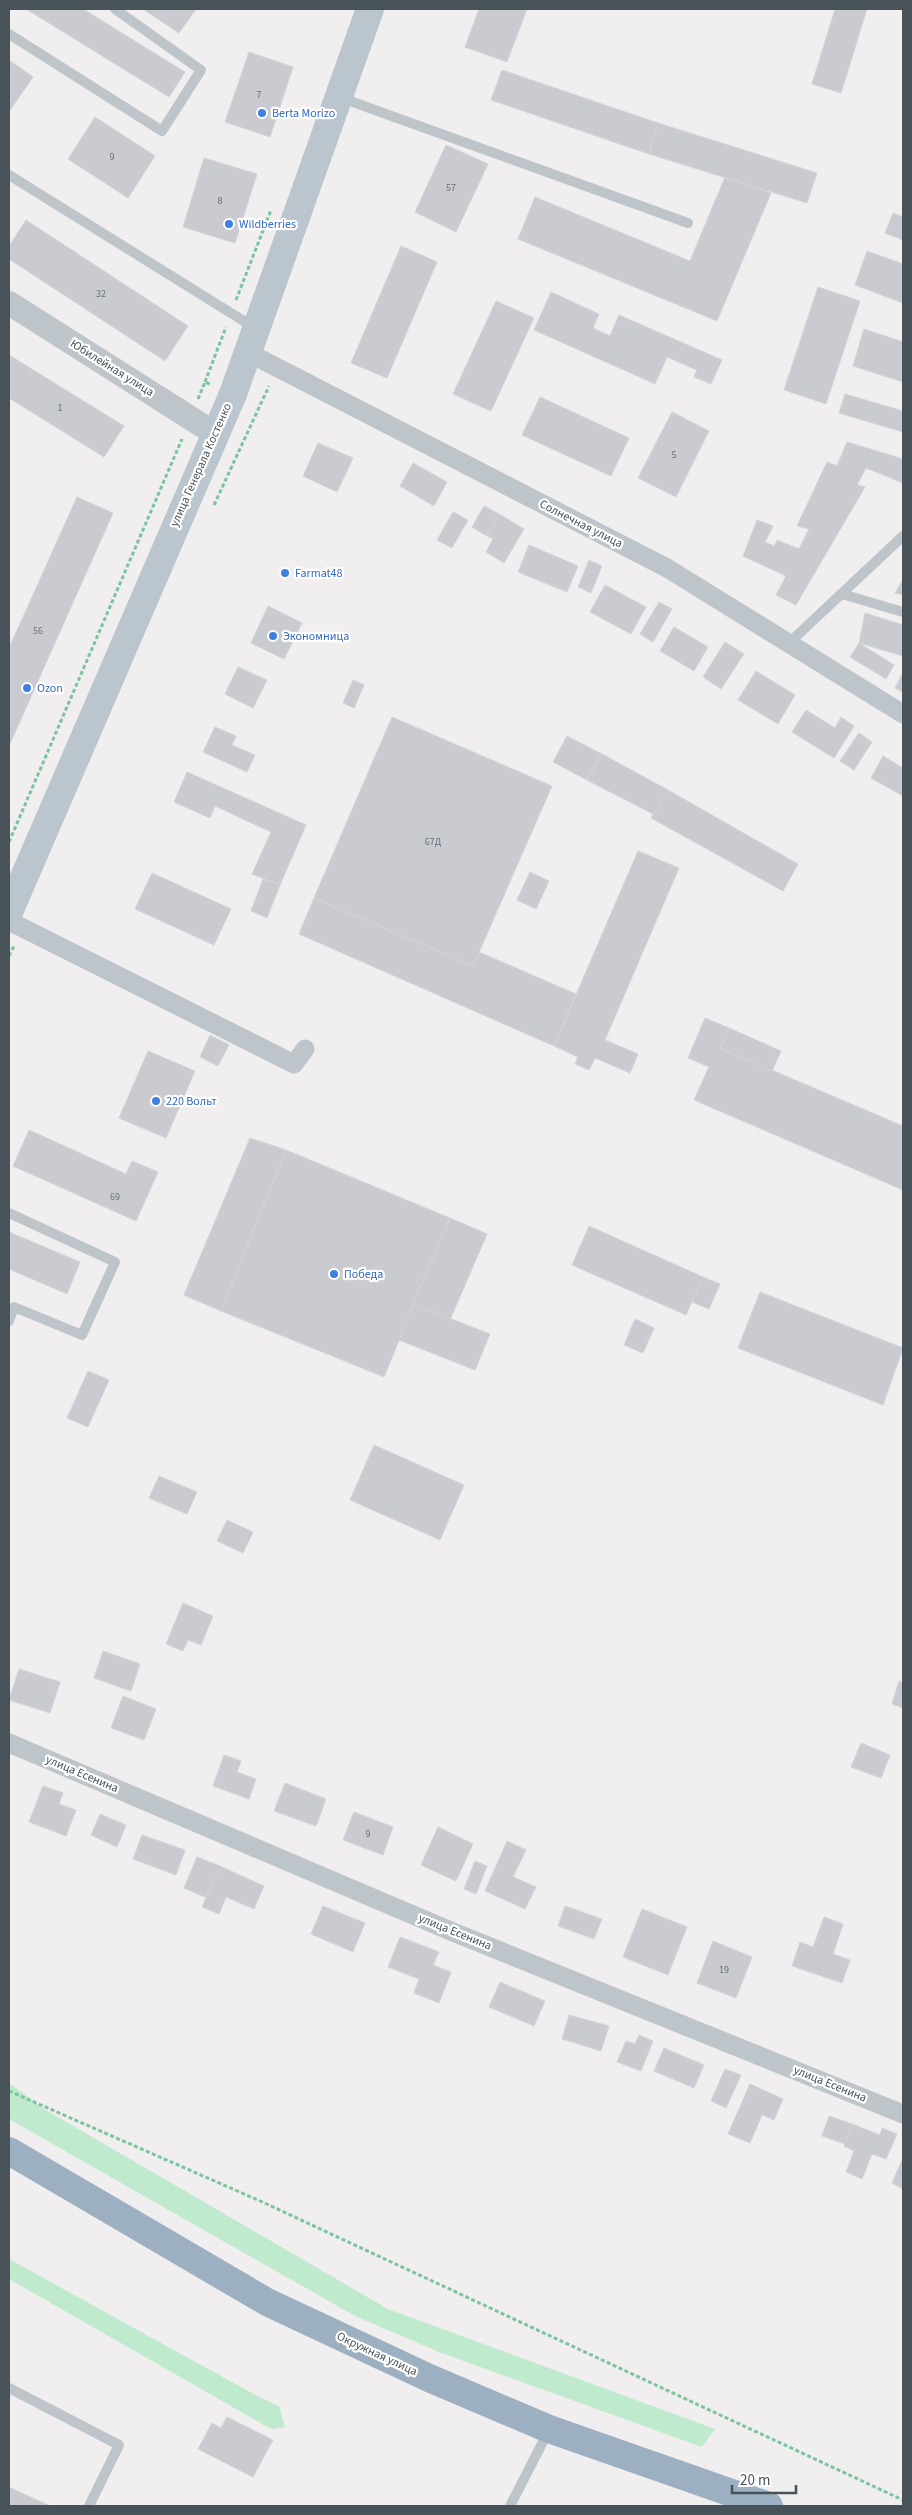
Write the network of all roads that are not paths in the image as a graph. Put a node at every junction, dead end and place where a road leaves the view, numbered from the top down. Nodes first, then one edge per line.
1 (115, 9) edge
2 (370, 9) edge
3 (9, 34) edge
4 (338, 97) junction
5 (9, 175) edge
6 (688, 222) dead end
7 (9, 303) edge
8 (252, 340) junction
9 (214, 433) junction
10 (903, 536) edge
11 (842, 594) junction
12 (903, 612) edge
13 (789, 644) junction
14 (903, 714) edge
15 (9, 912) edge
16 (9, 922) edge
17 (305, 1050) dead end
18 (9, 1213) edge
19 (9, 1320) edge
20 (9, 1743) edge
21 (903, 2114) edge
22 (9, 2151) edge
23 (9, 2388) edge
24 (549, 2429) junction
25 (89, 2506) edge
26 (510, 2506) edge
27 (769, 2506) edge

1 - 3 lane
2 - 4 main road, улица Генерала Костенко
4 - 6 lane
4 - 8 main road, улица Генерала Костенко
5 - 8 lane
7 - 9 street, Юбилейная улица
8 - 9 main road, улица Генерала Костенко
8 - 13 street, Солнечная улица
9 - 15 main road, улица Генерала Костенко
10 - 11 lane
11 - 12 lane
11 - 13 lane
13 - 14 street, Солнечная улица
16 - 17 street
18 - 19 lane
20 - 21 street, улица Есенина
22 - 24 highway, Окружная улица
23 - 25 lane
24 - 26 lane
24 - 27 highway, Окружная улица

